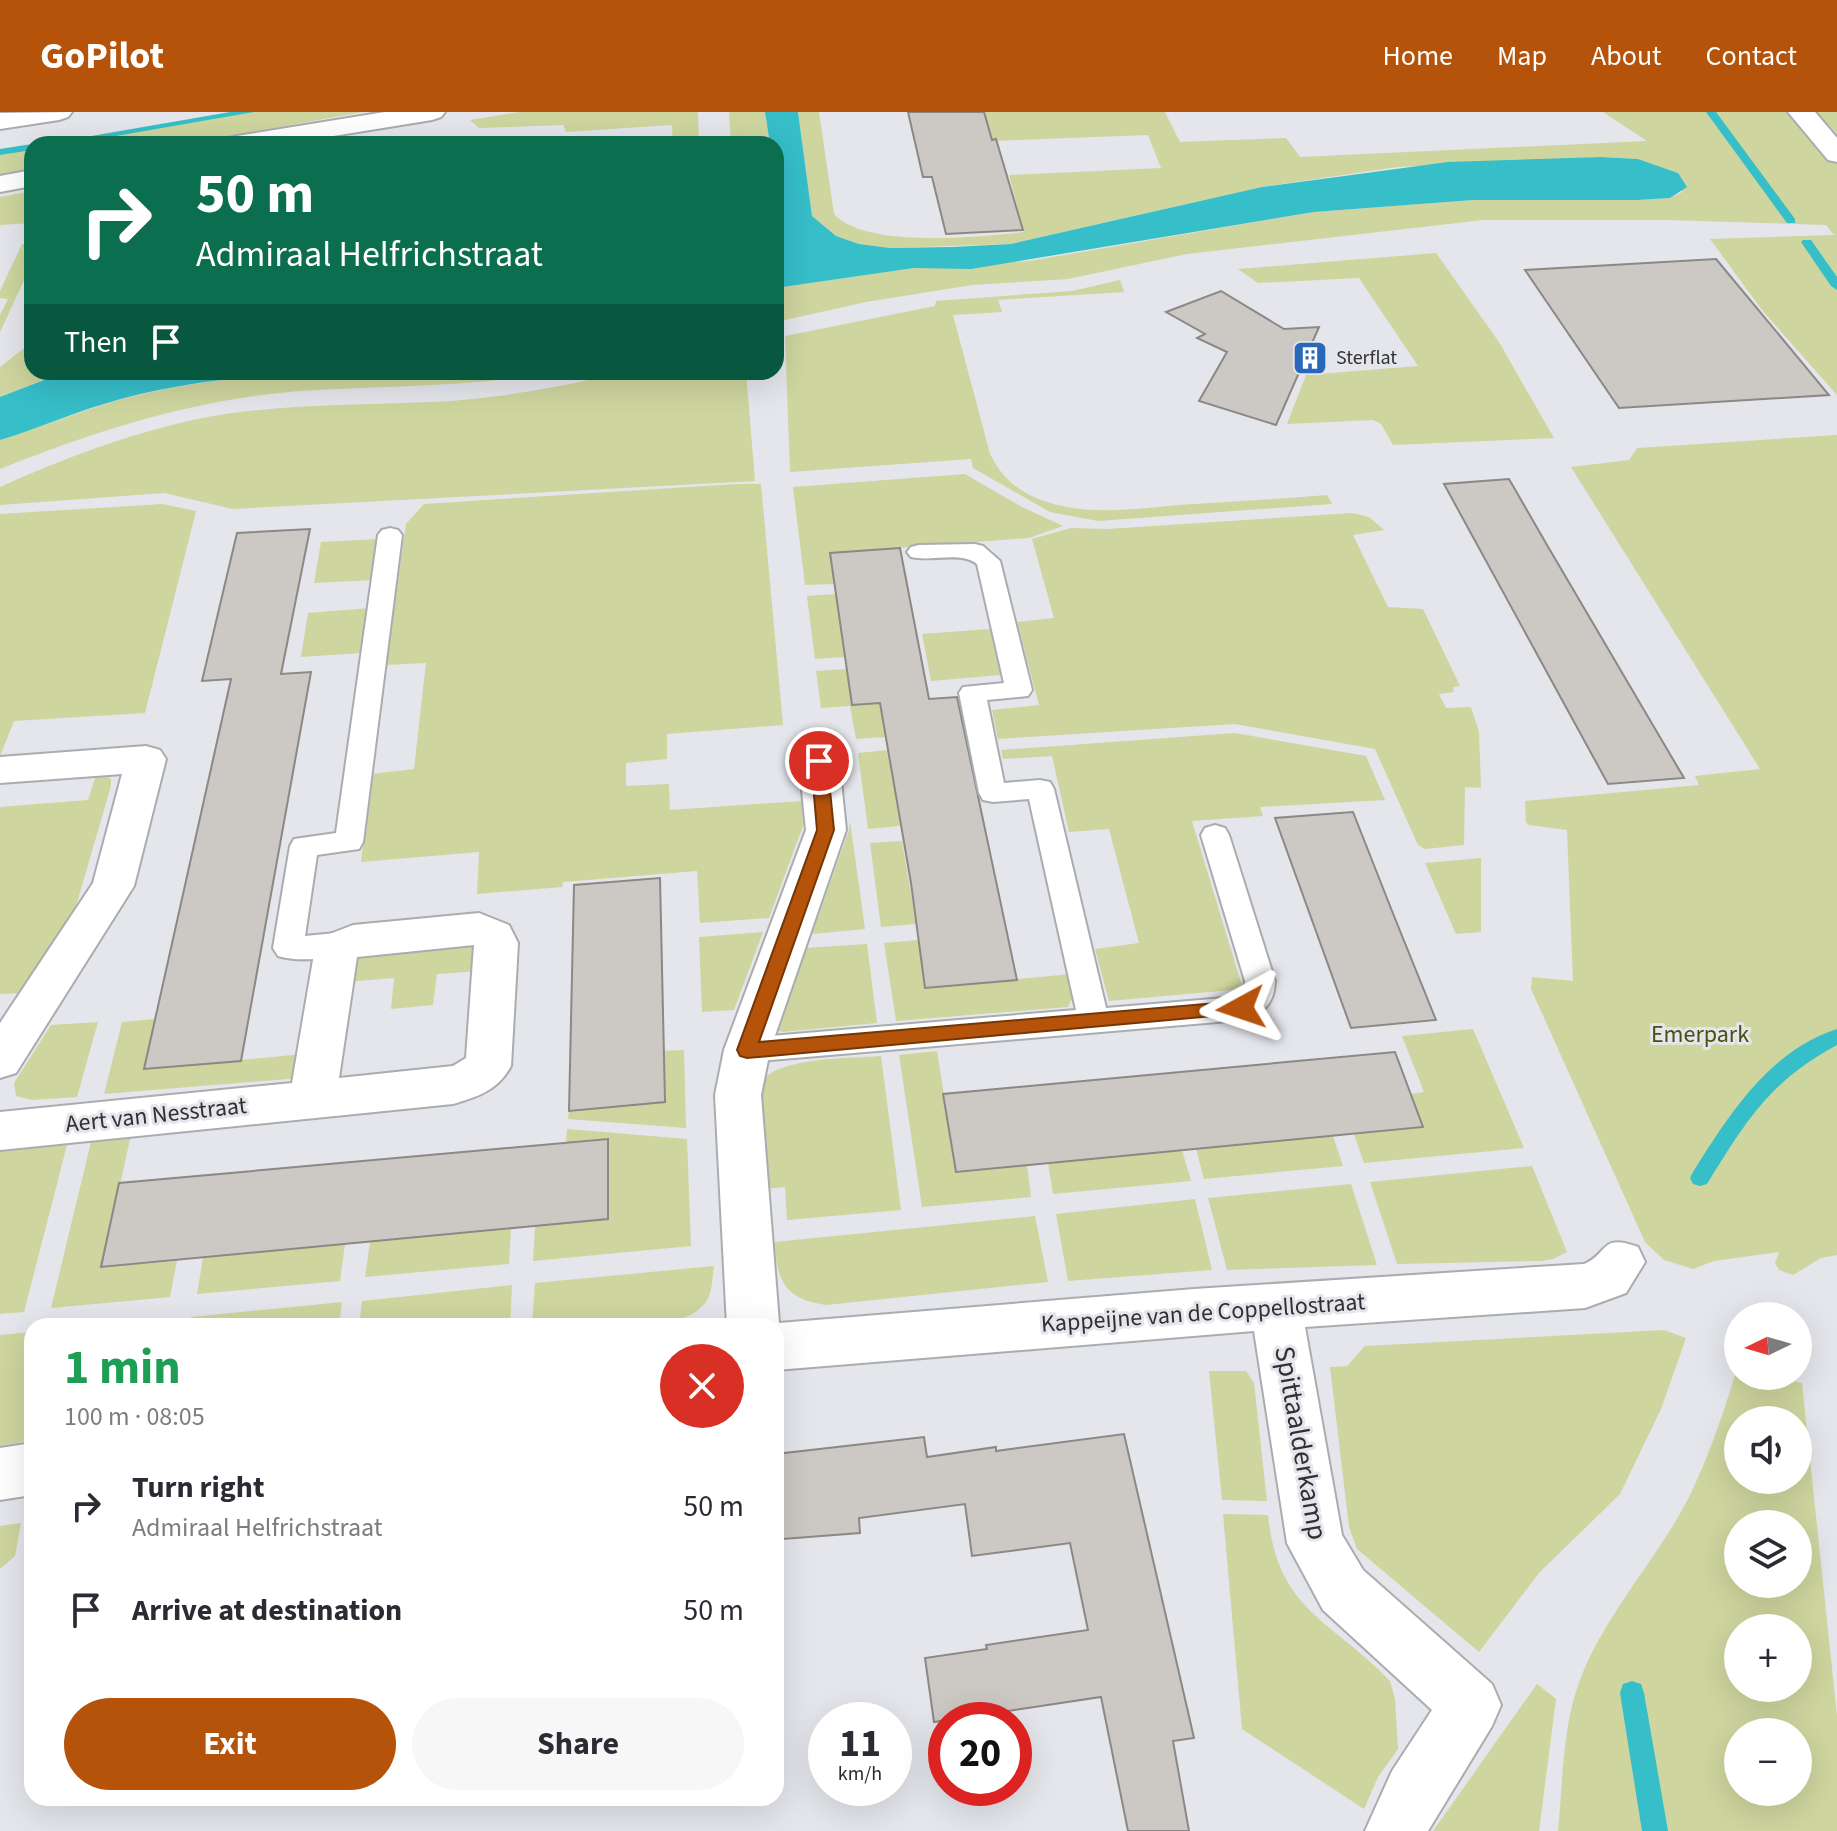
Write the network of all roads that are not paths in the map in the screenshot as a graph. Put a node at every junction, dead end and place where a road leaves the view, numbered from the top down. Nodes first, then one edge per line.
1 (59, 112) edge
2 (432, 112) edge
3 (1801, 112) edge
4 (0, 121) edge
5 (286, 136) edge
6 (1837, 154) edge
7 (24, 180) edge
8 (0, 184) edge
9 (390, 535) dead end
10 (919, 552) dead end
11 (819, 761) dead end
12 (0, 770) edge
13 (1215, 835) dead end
14 (346, 943) junction
15 (1094, 1020) junction
16 (747, 1050) junction
17 (0, 1060) edge
18 (312, 1099) junction
19 (0, 1131) edge
20 (1620, 1262) dead end
21 (1276, 1306) junction
22 (752, 1318) edge
23 (784, 1346) edge
24 (24, 1470) edge
25 (0, 1474) edge
26 (1396, 1831) edge

1 - 4 street
2 - 5 street
3 - 6 street
7 - 8 street
9 - 14 lane
10 - 15 lane
11 - 16 street
12 - 17 street
13 - 15 lane
14 - 18 street
14 - 18 street, Aert van Nesstraat
15 - 16 lane
16 - 22 street
18 - 19 street, Aert van Nesstraat
20 - 21 street, Kappeijne van de Coppellostraat
21 - 23 street, Kappeijne van de Coppellostraat
21 - 26 street, Spittaalderkamp
24 - 25 street

